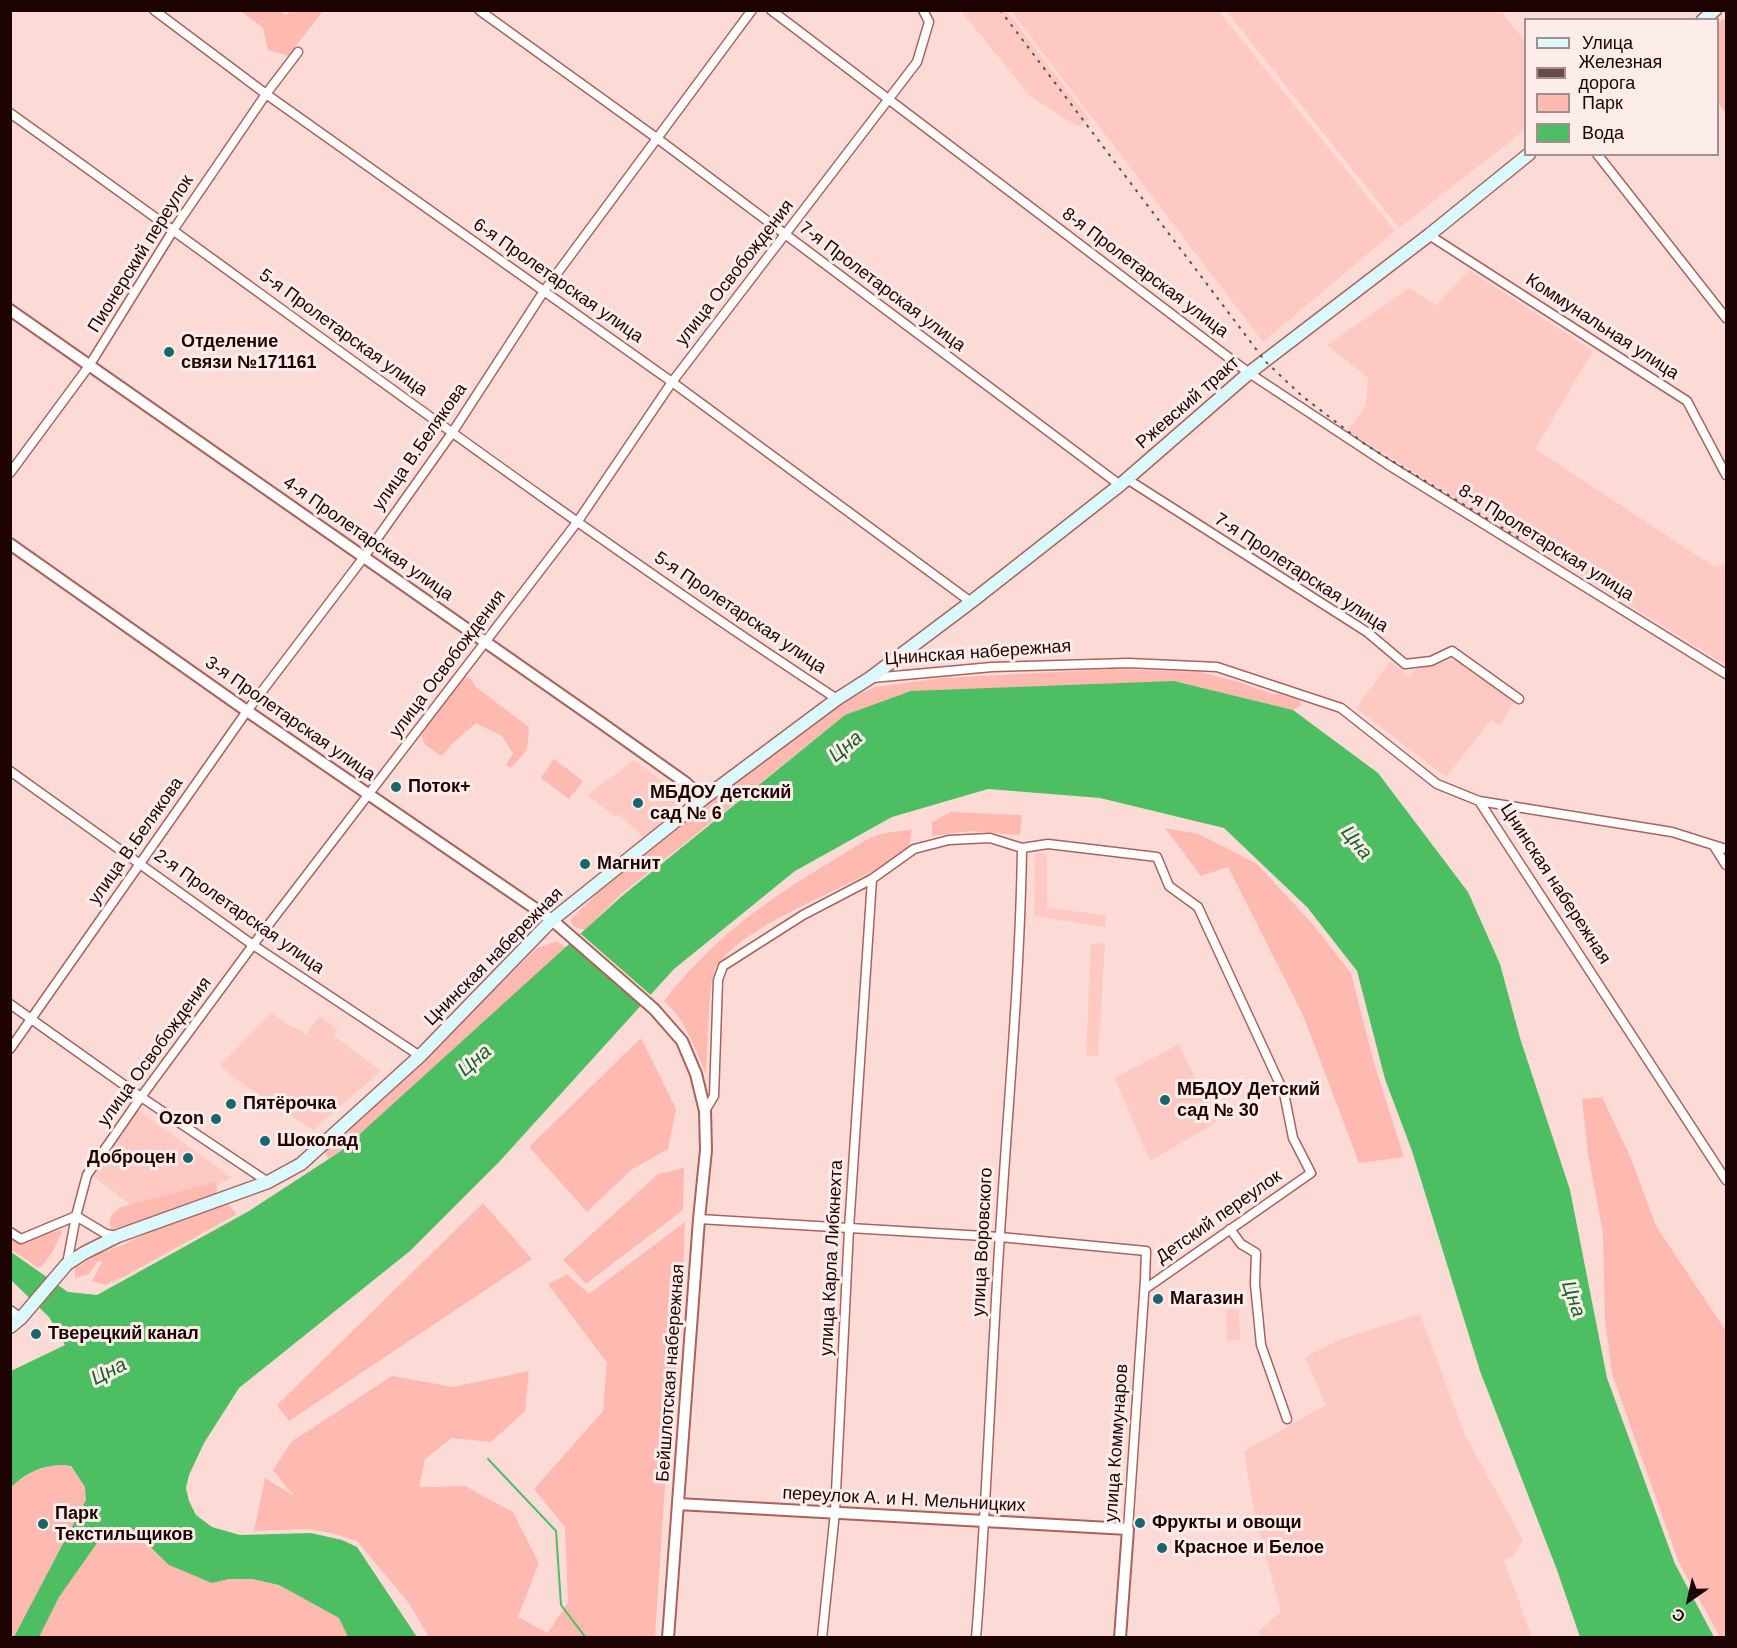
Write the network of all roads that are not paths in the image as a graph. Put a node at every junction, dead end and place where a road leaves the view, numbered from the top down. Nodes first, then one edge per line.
1 (154, 10) edge
2 (479, 10) edge
3 (752, 10) edge
4 (771, 10) edge
5 (923, 10) edge
6 (298, 52) dead end
7 (266, 94) junction
8 (889, 100) junction
9 (10, 113) edge
10 (658, 139) junction
11 (1526, 156) edge
12 (1599, 156) edge
13 (174, 230) junction
14 (785, 235) junction
15 (1429, 235) junction
16 (544, 291) junction
17 (10, 310) edge
18 (1726, 318) edge
19 (89, 366) junction
20 (1249, 373) junction
21 (672, 382) junction
22 (452, 433) junction
23 (10, 473) edge
24 (1726, 475) edge
25 (1123, 482) junction
26 (578, 521) junction
27 (10, 544) edge
28 (364, 557) junction
29 (971, 602) junction
30 (486, 642) junction
31 (1726, 674) edge
32 (870, 678) junction
33 (837, 699) junction
34 (1520, 699) dead end
35 (247, 711) junction
36 (10, 771) edge
37 (369, 794) junction
38 (703, 799) junction
39 (1479, 801) junction
40 (1714, 846) junction
41 (1022, 848) junction
42 (1726, 849) edge
43 (141, 863) junction
44 (1726, 865) edge
45 (872, 879) junction
46 (552, 920) junction
47 (570, 934) joint
48 (253, 945) junction
49 (10, 1004) edge
50 (32, 1018) junction
51 (10, 1049) edge
52 (420, 1056) junction
53 (141, 1097) junction
54 (705, 1112) junction
55 (1311, 1173) joint
56 (1726, 1180) edge
57 (268, 1182) junction
58 (76, 1216) junction
59 (699, 1219) junction
60 (849, 1229) junction
61 (1230, 1229) junction
62 (10, 1232) edge
63 (118, 1236) junction
64 (1000, 1236) junction
65 (1146, 1251) joint
66 (67, 1264) junction
67 (1145, 1288) junction
68 (10, 1310) edge
69 (21, 1318) junction
70 (10, 1327) edge
71 (1287, 1419) dead end
72 (678, 1504) junction
73 (835, 1512) junction
74 (986, 1520) junction
75 (1128, 1529) junction
76 (668, 1638) edge
77 (822, 1638) edge
78 (976, 1638) edge
79 (1120, 1638) edge

1 - 7 street, 6-я Пролетарская улица
2 - 10 street, 7-я Пролетарская улица
3 - 10 street, улица В.Белякова
4 - 8 street, 8-я Пролетарская улица
5 - 8 street, улица Освобождения
6 - 7 street, Пионерский переулок
7 - 13 street, Пионерский переулок
7 - 16 street, 6-я Пролетарская улица
8 - 14 street, улица Освобождения
8 - 20 street, 8-я Пролетарская улица
9 - 13 street, 5-я Пролетарская улица
10 - 14 street, 7-я Пролетарская улица
10 - 16 street, улица В.Белякова
11 - 15 main road, Ржевский тракт
12 - 18 street
13 - 19 street, Пионерский переулок
13 - 22 street, 5-я Пролетарская улица
14 - 21 street, улица Освобождения
14 - 25 street, 7-я Пролетарская улица
15 - 20 main road, Ржевский тракт
15 - 24 street, Коммунальная улица
16 - 21 street, 6-я Пролетарская улица
16 - 22 street, улица В.Белякова
17 - 19 street, 4-я Пролетарская улица
19 - 23 street, Пионерский переулок
19 - 28 street, 4-я Пролетарская улица
20 - 25 main road, Ржевский тракт
20 - 31 street, 8-я Пролетарская улица
21 - 26 street, улица Освобождения
21 - 29 street, 6-я Пролетарская улица
22 - 26 street, 5-я Пролетарская улица
22 - 28 street, улица В.Белякова
25 - 29 main road, Ржевский тракт
25 - 34 street, 7-я Пролетарская улица
26 - 30 street, улица Освобождения
26 - 33 street, 5-я Пролетарская улица
27 - 35 street, 3-я Пролетарская улица
28 - 30 street, 4-я Пролетарская улица
28 - 35 street, улица В.Белякова
29 - 32 main road, Ржевский тракт
30 - 37 street, улица Освобождения
30 - 38 street, 4-я Пролетарская улица
32 - 33 main road, Цнинская набережная
32 - 39 street, Цнинская набережная
33 - 38 main road, Цнинская набережная
35 - 37 street, 3-я Пролетарская улица
35 - 43 street, улица В.Белякова
36 - 43 street, 2-я Пролетарская улица
37 - 46 street, 3-я Пролетарская улица
37 - 48 street, улица Освобождения
38 - 46 main road, Цнинская набережная
39 - 40 street
39 - 56 street, Цнинская набережная
40 - 42 street
40 - 44 street
41 - 45 street, Бейшлотская набережная
41 - 55 street, Бейшлотская набережная
41 - 64 street, улица Воровского
43 - 48 street, 2-я Пролетарская улица
43 - 50 street, улица В.Белякова
45 - 54 street, Бейшлотская набережная
45 - 60 street, улица Карла Либкнехта
46 - 47 street, 3-я Пролетарская улица
46 - 52 main road, Цнинская набережная
47 - 54 street, Бейшлотская набережная
48 - 52 street, 2-я Пролетарская улица
48 - 53 street, улица Освобождения
49 - 50 street
50 - 51 street, улица В.Белякова
50 - 53 street
52 - 57 main road, Цнинская набережная
53 - 57 street
53 - 58 street, улица Освобождения
54 - 59 street, Бейшлотская набережная
55 - 61 street, Детский переулок
57 - 63 main road, Цнинская набережная
58 - 62 street
58 - 63 street
58 - 66 street, улица Освобождения
59 - 60 street, Детский переулок
59 - 72 street, Бейшлотская набережная
60 - 64 street, Детский переулок
60 - 73 street, улица Карла Либкнехта
61 - 67 street, Детский переулок
61 - 71 street
63 - 66 main road, Цнинская набережная
64 - 65 street, Детский переулок
64 - 74 street, улица Воровского
65 - 67 street, улица Коммунаров
66 - 69 main road, Цнинская набережная
67 - 75 street, улица Коммунаров
68 - 69 street
69 - 70 main road, Цнинская набережная
72 - 73 street, переулок А. и Н. Мельницких
72 - 76 street, Бейшлотская набережная
73 - 74 street, переулок А. и Н. Мельницких
73 - 77 street, улица Карла Либкнехта
74 - 75 street, переулок А. и Н. Мельницких
74 - 78 street, улица Воровского
75 - 79 street, улица Коммунаров

